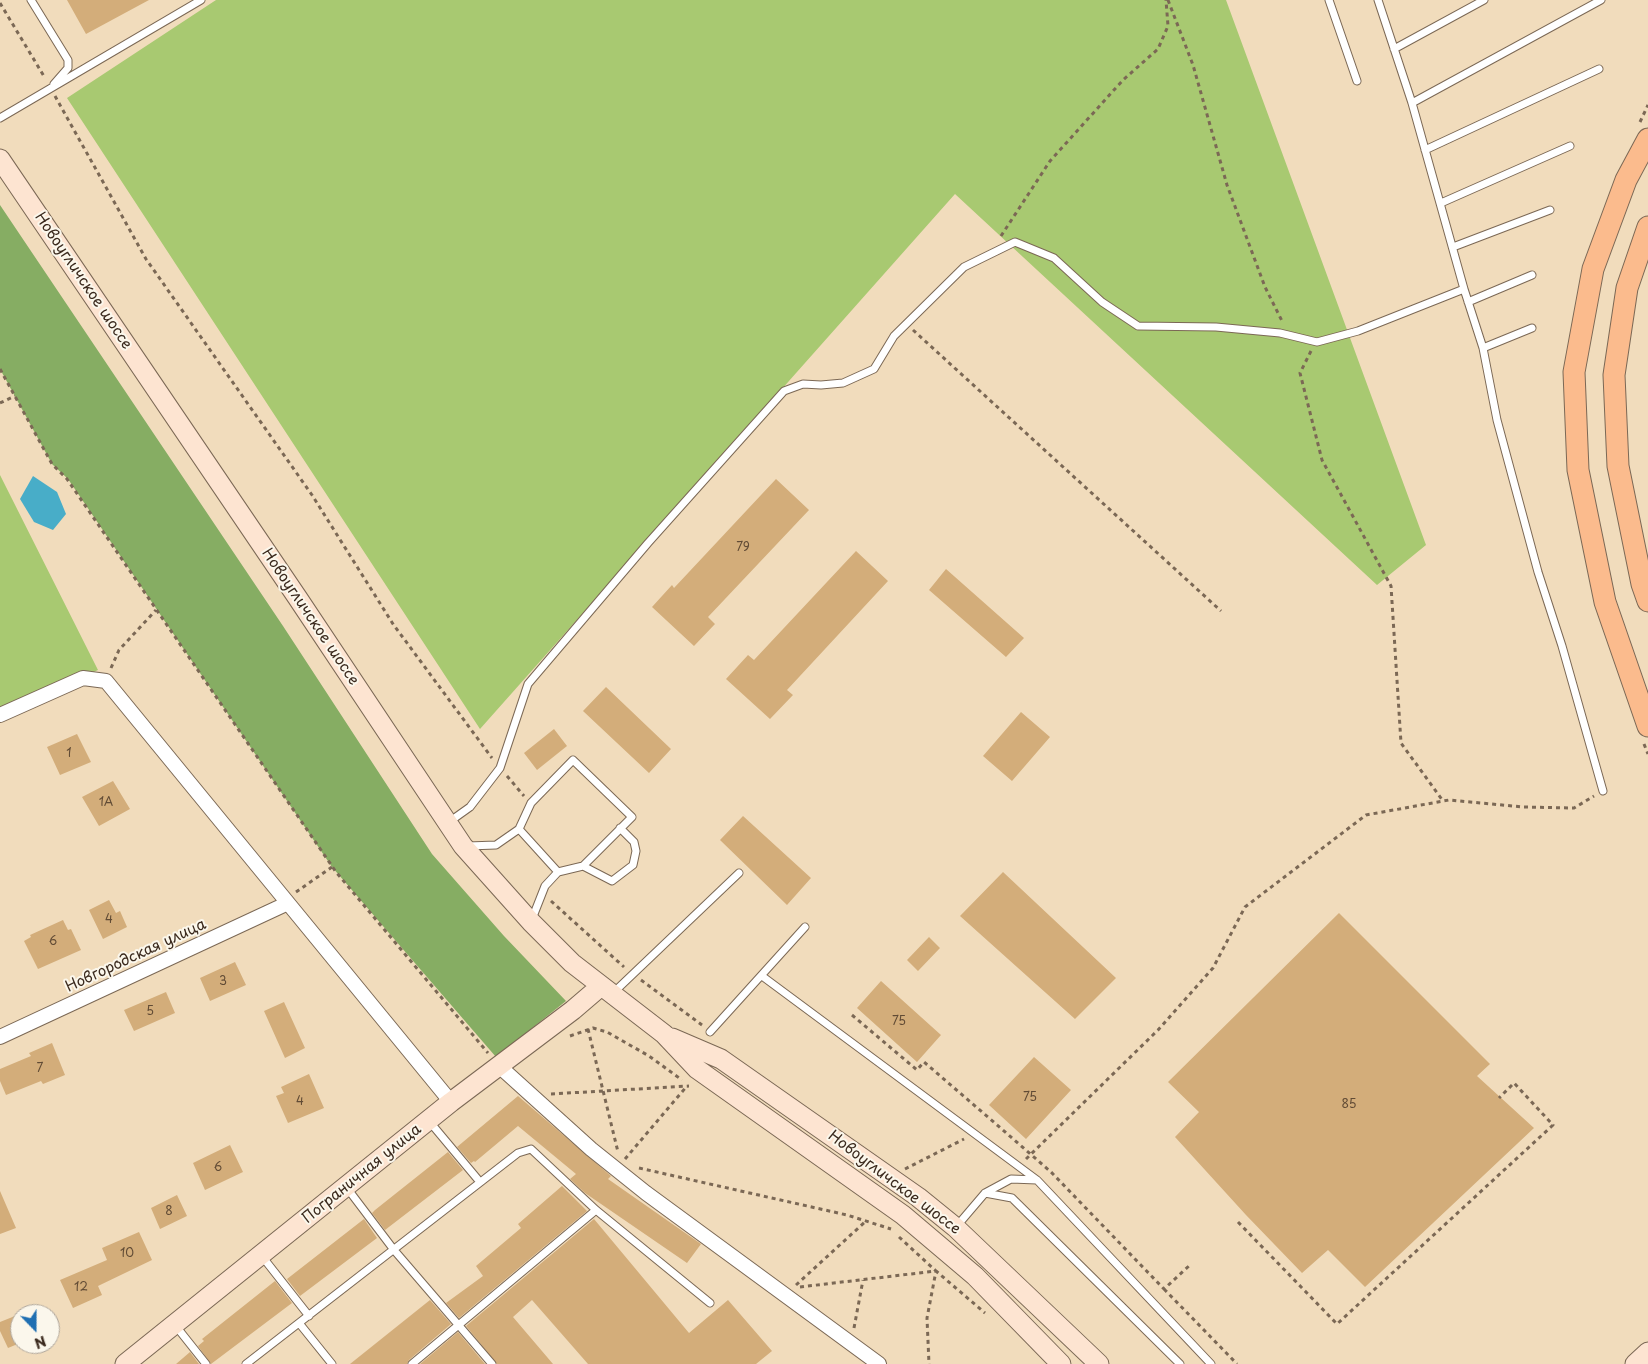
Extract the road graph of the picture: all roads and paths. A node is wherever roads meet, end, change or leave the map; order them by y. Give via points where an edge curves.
1 (31, 0) edge
2 (201, 0) edge
3 (1167, 0) edge
4 (1329, 0) edge
5 (1484, 0) edge
6 (1601, 0) edge
7 (1381, 1) edge
8 (0, 3) edge
9 (1394, 49) junction
10 (1599, 69) dead end
11 (1357, 81) dead end
12 (51, 89) junction
13 (1412, 103) junction
14 (0, 118) edge
15 (1648, 139) edge
16 (1570, 146) dead end
17 (1425, 150) junction
18 (0, 159) edge
19 (1441, 203) junction
20 (1550, 210) dead end
21 (1648, 227) edge
22 (1453, 247) junction
23 (989, 255) junction
24 (1532, 275) dead end
25 (1464, 289) junction
26 (1468, 302) junction
27 (906, 324) junction
28 (1532, 328) dead end
29 (1289, 335) junction
30 (1316, 342) junction
31 (1483, 348) junction
32 (0, 369) edge
33 (15, 396) junction
34 (0, 403) edge
35 (1648, 601) edge
36 (156, 610) junction
37 (1221, 611) dead end
38 (106, 680) junction
39 (0, 715) edge
40 (1648, 726) edge
41 (500, 768) junction
42 (1602, 791) joint
43 (1443, 801) junction
44 (531, 803) junction
45 (447, 824) junction
46 (620, 828) junction
47 (519, 829) junction
48 (463, 846) junction
49 (583, 866) junction
50 (332, 867) junction
51 (558, 872) junction
52 (739, 873) dead end
53 (285, 902) junction
54 (531, 922) junction
55 (806, 927) dead end
56 (762, 976) junction
57 (606, 990) junction
58 (852, 1015) dead end
59 (588, 1029) junction
60 (710, 1032) dead end
61 (664, 1034) junction
62 (0, 1037) edge
63 (566, 1037) dead end
64 (498, 1065) junction
65 (688, 1085) junction
66 (603, 1091) junction
67 (549, 1094) dead end
68 (1499, 1098) dead end
69 (451, 1102) junction
70 (429, 1120) junction
71 (965, 1138) dead end
72 (1030, 1154) junction
73 (630, 1166) dead end
74 (1018, 1166) junction
75 (904, 1169) dead end
76 (1037, 1180) junction
77 (480, 1182) junction
78 (346, 1187) junction
79 (985, 1193) junction
80 (596, 1210) junction
81 (866, 1221) junction
82 (1238, 1222) dead end
83 (955, 1227) junction
84 (394, 1250) junction
85 (261, 1255) junction
86 (1190, 1265) dead end
87 (936, 1271) junction
88 (863, 1280) junction
89 (1164, 1289) junction
90 (710, 1303) dead end
91 (986, 1314) dead end
92 (309, 1316) junction
93 (299, 1323) junction
94 (174, 1324) junction
95 (459, 1326) junction
96 (851, 1345) junction
97 (1648, 1352) edge
98 (124, 1364) edge
99 (206, 1364) edge
100 (246, 1364) edge
101 (332, 1364) edge
102 (412, 1364) edge
103 (492, 1364) edge
104 (879, 1364) edge
105 (929, 1364) edge
106 (1061, 1364) edge
107 (1099, 1364) edge
108 (1180, 1364) edge
109 (1211, 1364) edge
110 (1237, 1364) edge
111 (1635, 1364) edge

1 - 12 lane via 68,60 68,68
2 - 12 lane
3 - 23 path via 1168,26 1158,49 1110,94 1050,161
3 - 29 path via 1193,65 1227,185 1244,232 1265,287
4 - 11 lane
5 - 9 lane
6 - 13 lane
7 - 9 lane
8 - 12 path
9 - 13 lane
10 - 17 lane
12 - 14 lane
12 - 41 path via 146,258 312,495 392,624
13 - 17 lane
15 - 40 main road via 1626,180 1592,269 1574,372 1578,470 1603,593
16 - 19 lane
17 - 19 lane
18 - 45 main road, Новоугличское шоссе via 298,597
19 - 22 lane
20 - 22 lane
21 - 35 main road via 1628,288 1614,375 1618,466
22 - 25 lane
23 - 27 lane via 964,267
23 - 29 lane via 1015,242 1054,258 1102,302 1138,326 1216,327
24 - 26 lane
25 - 26 lane
25 - 30 lane via 1358,331
26 - 31 lane
27 - 37 path
27 - 41 lane via 894,336 874,369 843,383 803,384 784,391 772,404 528,684
28 - 31 lane
29 - 30 lane
30 - 43 path via 1300,373 1322,460 1390,586 1401,743
31 - 42 lane via 1497,420
32 - 33 path
33 - 34 path
33 - 36 path via 52,464 68,478
36 - 38 path via 119,650
36 - 50 path
38 - 39 street via 83,678
38 - 53 street
41 - 44 path
41 - 45 lane via 470,807
42 - 43 path via 1574,808
43 - 72 path via 1366,815 1245,907 1213,968 1158,1030
44 - 46 lane via 573,760 632,817
44 - 47 lane
45 - 48 main road, Новоугличское шоссе
46 - 49 lane
46 - 49 lane via 634,842 633,865 612,881
47 - 48 lane via 496,845
47 - 51 lane
48 - 54 main road, Новоугличское шоссе
49 - 51 lane
50 - 53 path
50 - 64 path
51 - 54 lane via 545,886
52 - 57 lane
53 - 62 street, Новгородская улица
53 - 69 street
54 - 57 main road, Новоугличское шоссе via 572,963
55 - 56 lane
56 - 60 lane
56 - 74 lane
57 - 61 main road, Новоугличское шоссе
57 - 64 main road, Пограничная улица
58 - 72 path via 917,1070 924,1062
59 - 63 path
59 - 65 path via 608,1032 630,1044
59 - 66 path
61 - 83 main road, Новоугличское шоссе via 721,1059 918,1197
61 - 106 main road, Новоугличское шоссе via 697,1069 903,1216 975,1276
64 - 69 main road, Пограничная улица
64 - 96 street via 591,1149 646,1193
65 - 66 path
65 - 66 path via 621,1164
66 - 67 path
68 - 82 path via 1514,1083 1553,1125 1337,1324
69 - 70 main road, Пограничная улица
70 - 77 lane
70 - 78 main road, Пограничная улица
71 - 75 path
72 - 74 path
72 - 89 path
73 - 81 path
74 - 76 lane
76 - 79 lane via 1011,1178
76 - 109 lane
77 - 80 lane via 518,1153 531,1148
77 - 84 lane
78 - 84 lane
78 - 85 main road, Пограничная улица
79 - 83 lane
79 - 108 lane via 1012,1198
80 - 90 lane
80 - 95 lane
81 - 87 path via 891,1229
81 - 88 path via 792,1288
83 - 107 main road, Новоугличское шоссе
84 - 92 lane
84 - 95 lane
85 - 92 lane
85 - 94 main road, Пограничная улица
86 - 89 path
87 - 88 path
87 - 91 path
87 - 105 path via 927,1318
88 - 96 path
89 - 110 path
92 - 93 lane
93 - 100 lane
93 - 101 lane
94 - 98 main road, Пограничная улица
94 - 99 lane
95 - 102 lane
95 - 103 lane
96 - 104 street
97 - 111 main road

